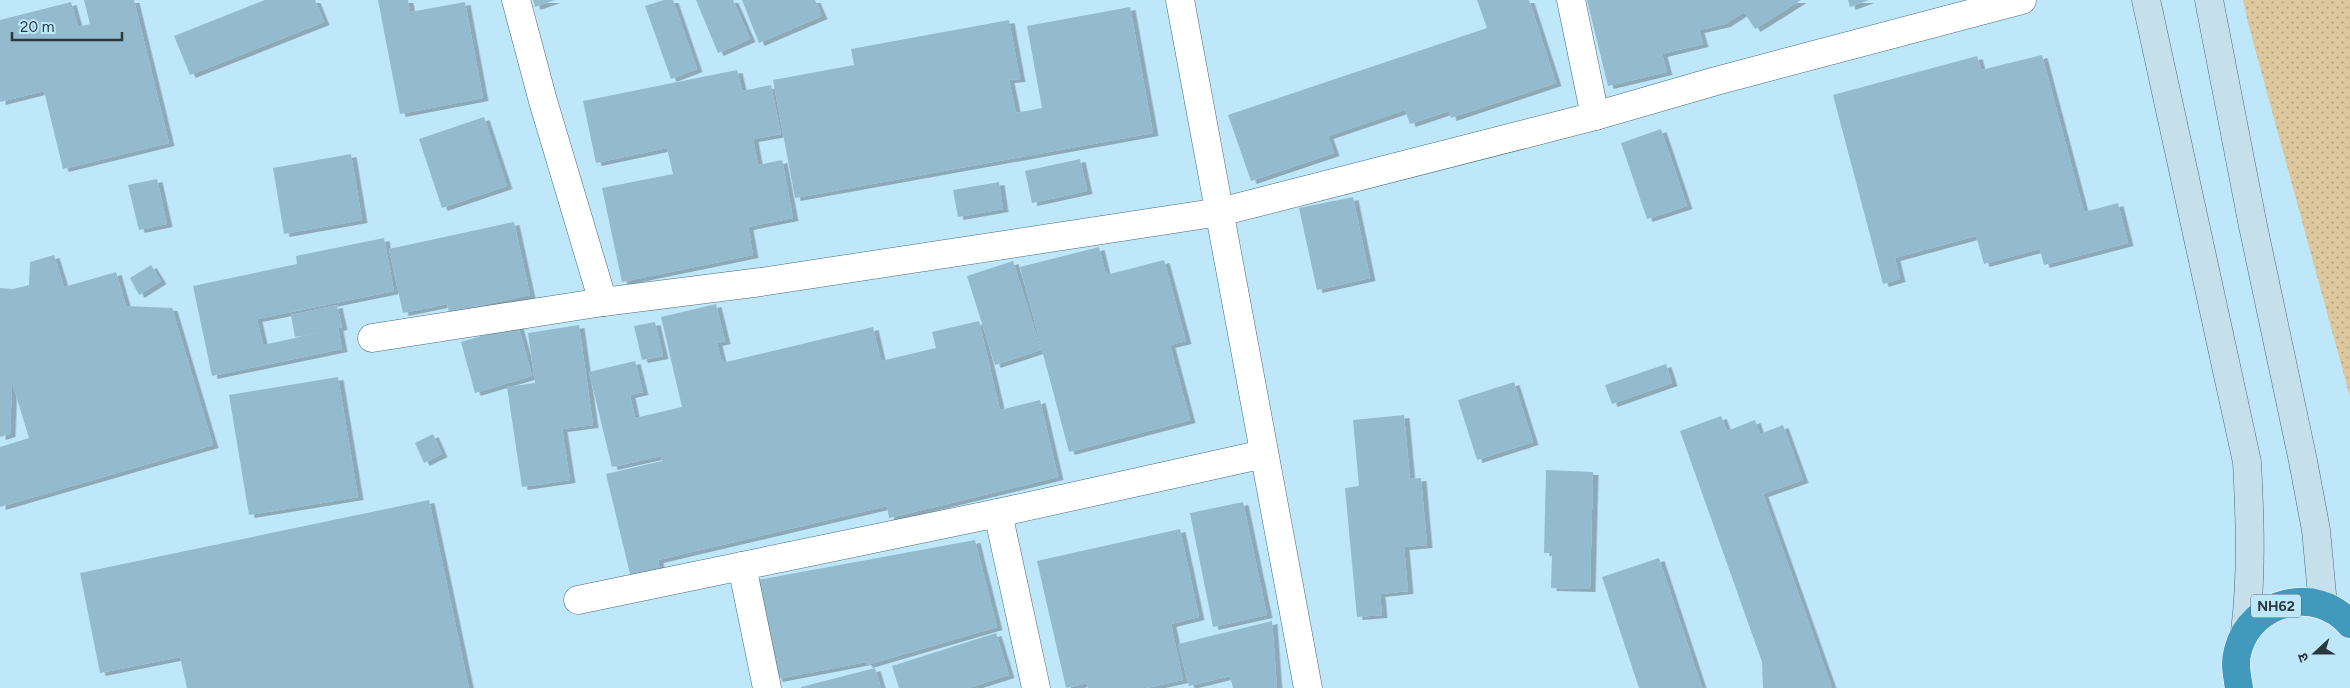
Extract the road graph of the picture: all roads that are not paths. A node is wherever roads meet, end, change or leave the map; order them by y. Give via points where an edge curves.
1 (516, 0) edge
2 (1180, 0) edge
3 (1571, 0) edge
4 (2022, 0) edge
5 (2146, 0) edge
6 (2210, 0) edge
7 (1595, 116) junction
8 (1220, 212) junction
9 (603, 302) junction
10 (372, 338) dead end
11 (1264, 454) junction
12 (998, 513) junction
13 (742, 566) junction
14 (578, 600) dead end
15 (2342, 615) edge
16 (2245, 632) junction
17 (767, 688) edge
18 (1036, 688) edge
19 (1308, 688) edge
20 (2239, 688) edge

1 - 9 street via 542,101
2 - 8 street
3 - 7 street
4 - 7 street
5 - 16 street via 2247,462 2251,533
6 - 15 street via 2316,530
7 - 8 street
8 - 9 street via 761,282
8 - 11 street
9 - 10 street
11 - 12 street
11 - 19 street
12 - 13 street
12 - 18 street
13 - 14 street
13 - 17 street
15 - 16 highway, NH62 via 2302,601 2280,604 2260,615
16 - 20 highway, NH62 via 2237,650

